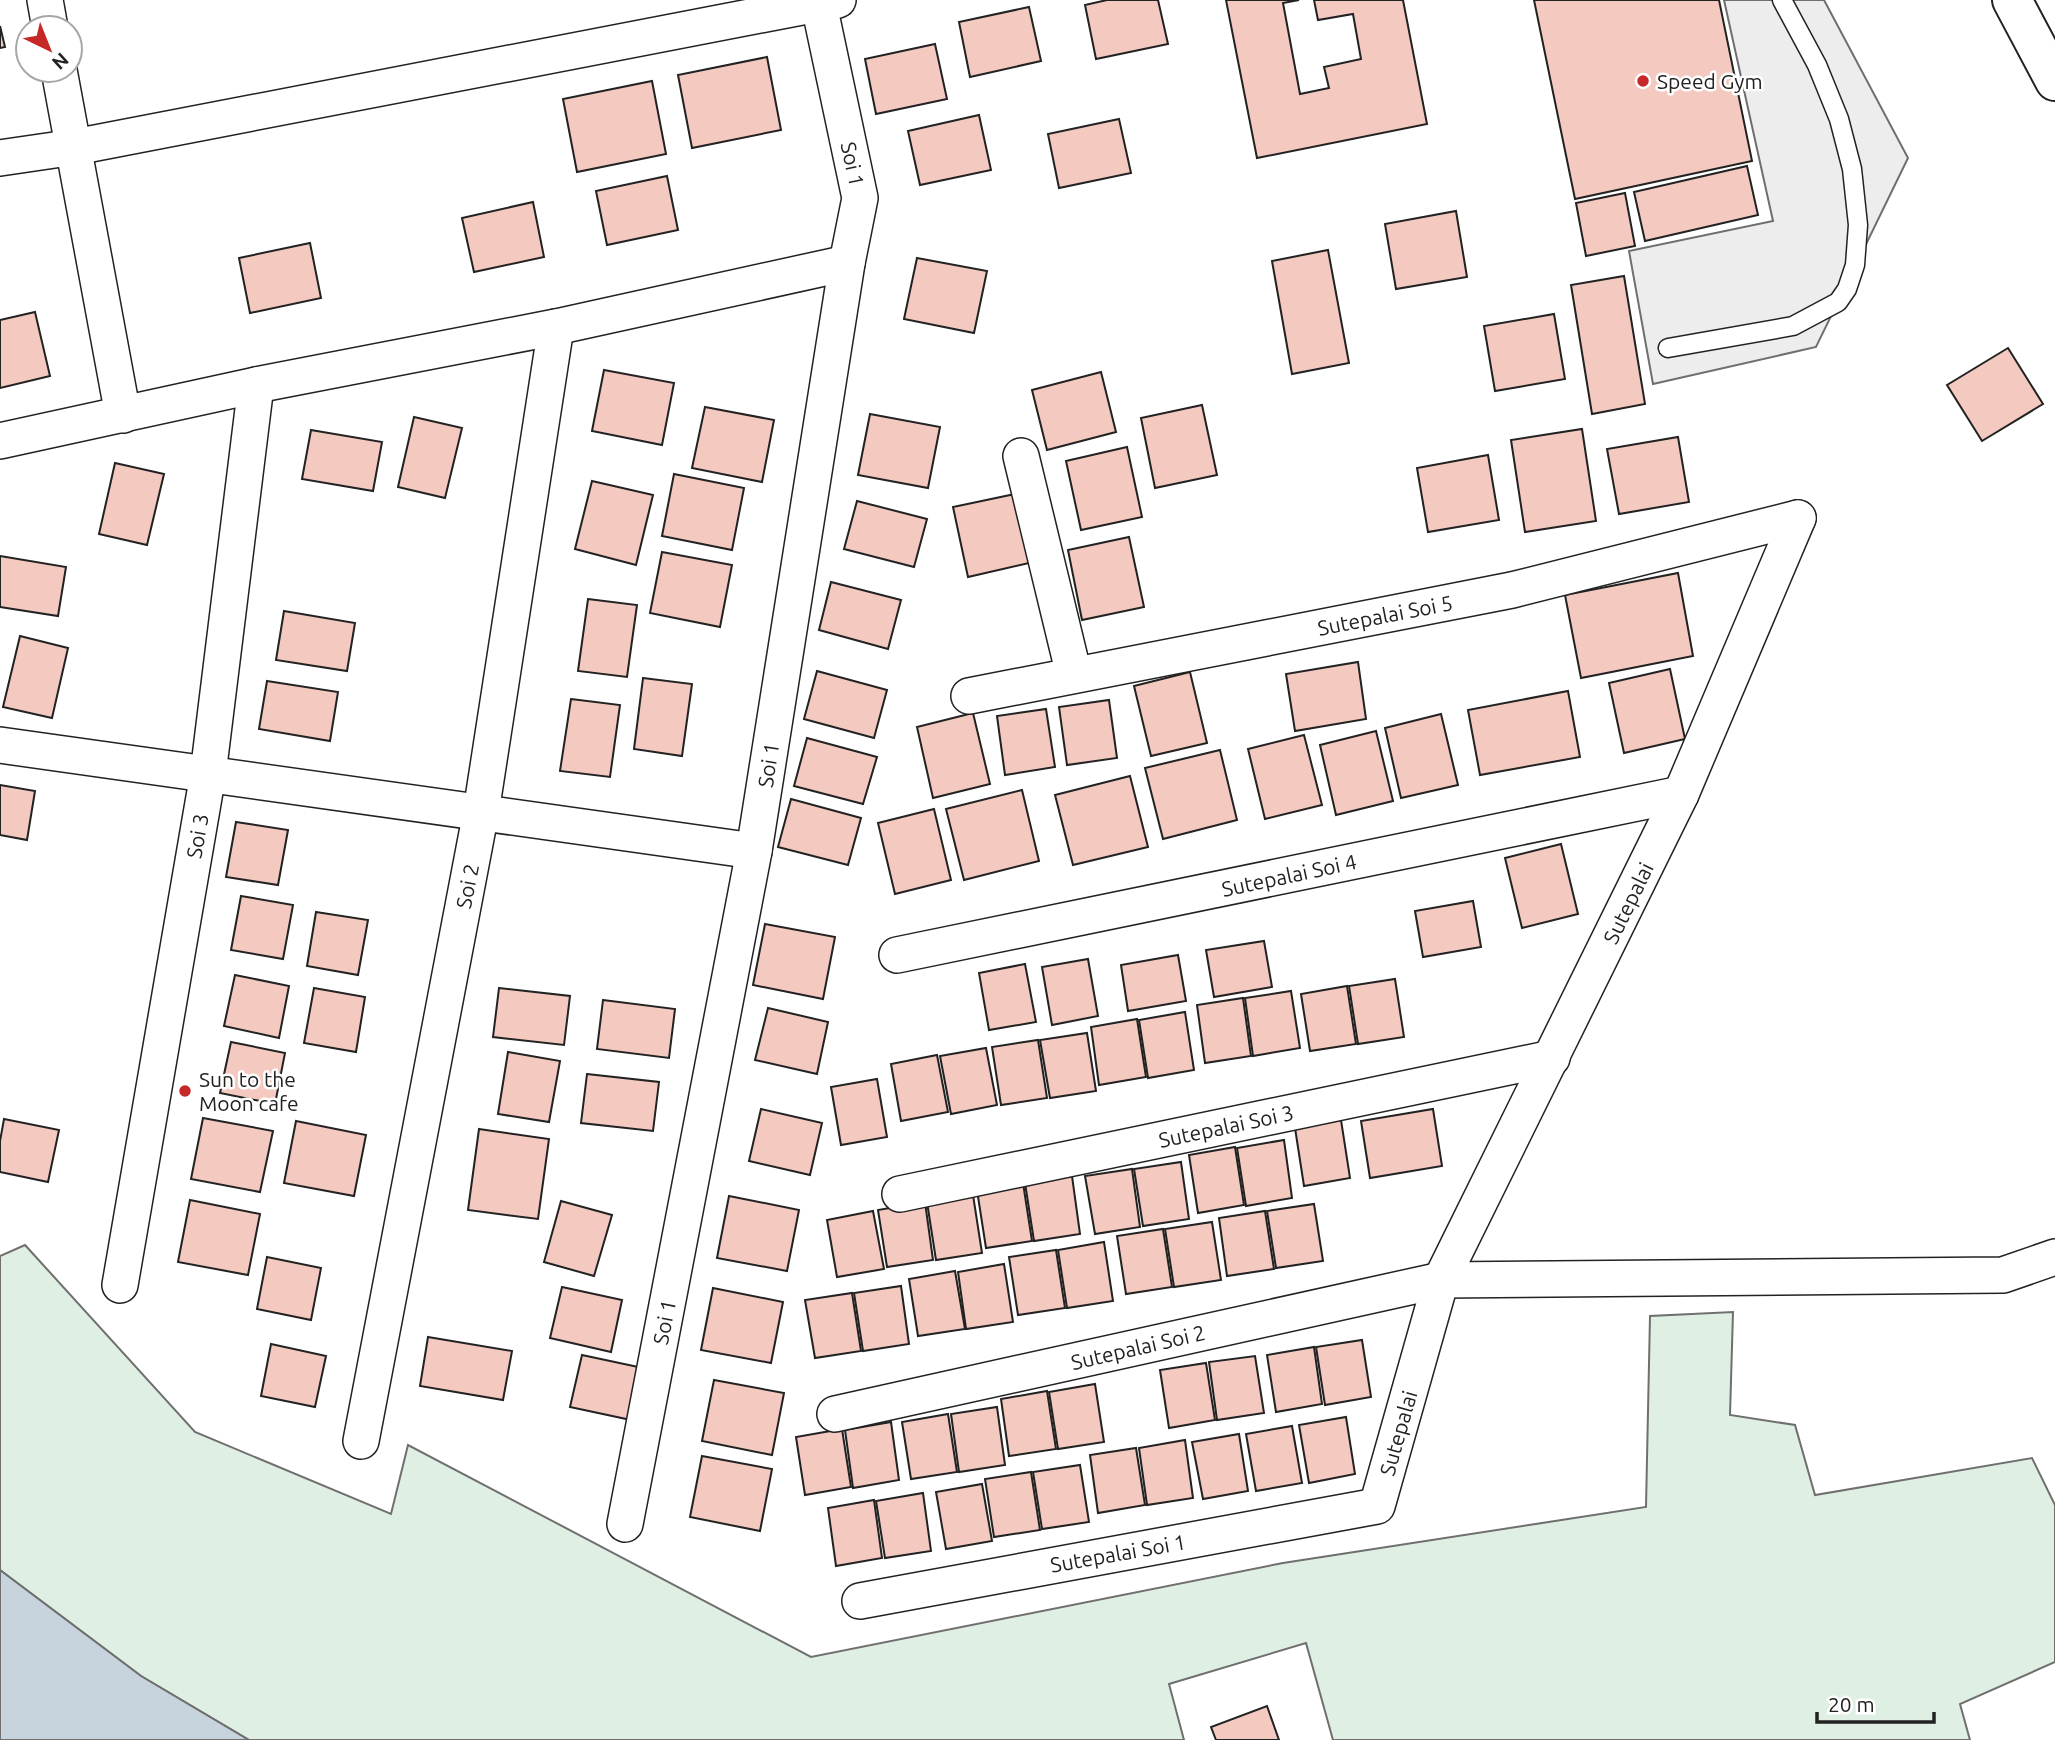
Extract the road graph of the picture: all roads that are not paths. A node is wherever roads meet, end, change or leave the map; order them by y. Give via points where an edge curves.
1 (1782, 0) edge
2 (2012, 0) edge
3 (825, 1) edge
4 (2055, 81) edge
5 (62, 84) edge
6 (75, 147) junction
7 (0, 158) edge
8 (847, 263) junction
9 (556, 327) junction
10 (1668, 348) dead end
11 (257, 385) junction
12 (124, 415) junction
13 (0, 441) edge
14 (1021, 456) dead end
15 (1798, 518) joint
16 (1074, 675) junction
17 (969, 696) dead end
18 (0, 745) edge
19 (208, 774) junction
20 (1681, 794) junction
21 (481, 812) junction
22 (754, 851) junction
23 (897, 955) dead end
24 (1552, 1058) junction
25 (900, 1194) dead end
26 (2055, 1257) edge
27 (1441, 1280) junction
28 (120, 1285) dead end
29 (835, 1414) dead end
30 (361, 1441) dead end
31 (1377, 1506) joint
32 (625, 1524) dead end
33 (859, 1601) dead end

1 - 10 lane via 1839,119 1852,169 1858,225 1855,265 1838,302 1793,327
2 - 4 main road
3 - 6 street
3 - 8 street, Soi 1 via 860,198
5 - 6 street
6 - 7 street
6 - 12 street
8 - 9 street
8 - 22 street, Soi 1
9 - 11 street
9 - 21 street, Soi 2
11 - 12 street
11 - 19 street, Soi 3
12 - 13 street
14 - 16 street
15 - 16 street, Sutepalai Soi 5 via 1512,590
15 - 20 street, Sutepalai
16 - 17 street, Sutepalai Soi 5
18 - 19 street
19 - 21 street
19 - 28 street, Soi 3
20 - 23 street, Sutepalai Soi 4
20 - 24 street, Sutepalai
21 - 22 street
21 - 30 street, Soi 2
22 - 32 street, Soi 1
24 - 25 street, Sutepalai Soi 3
24 - 27 street, Sutepalai
26 - 27 street via 2003,1275
27 - 29 street, Sutepalai Soi 2
27 - 31 street, Sutepalai
31 - 33 street, Sutepalai Soi 1

